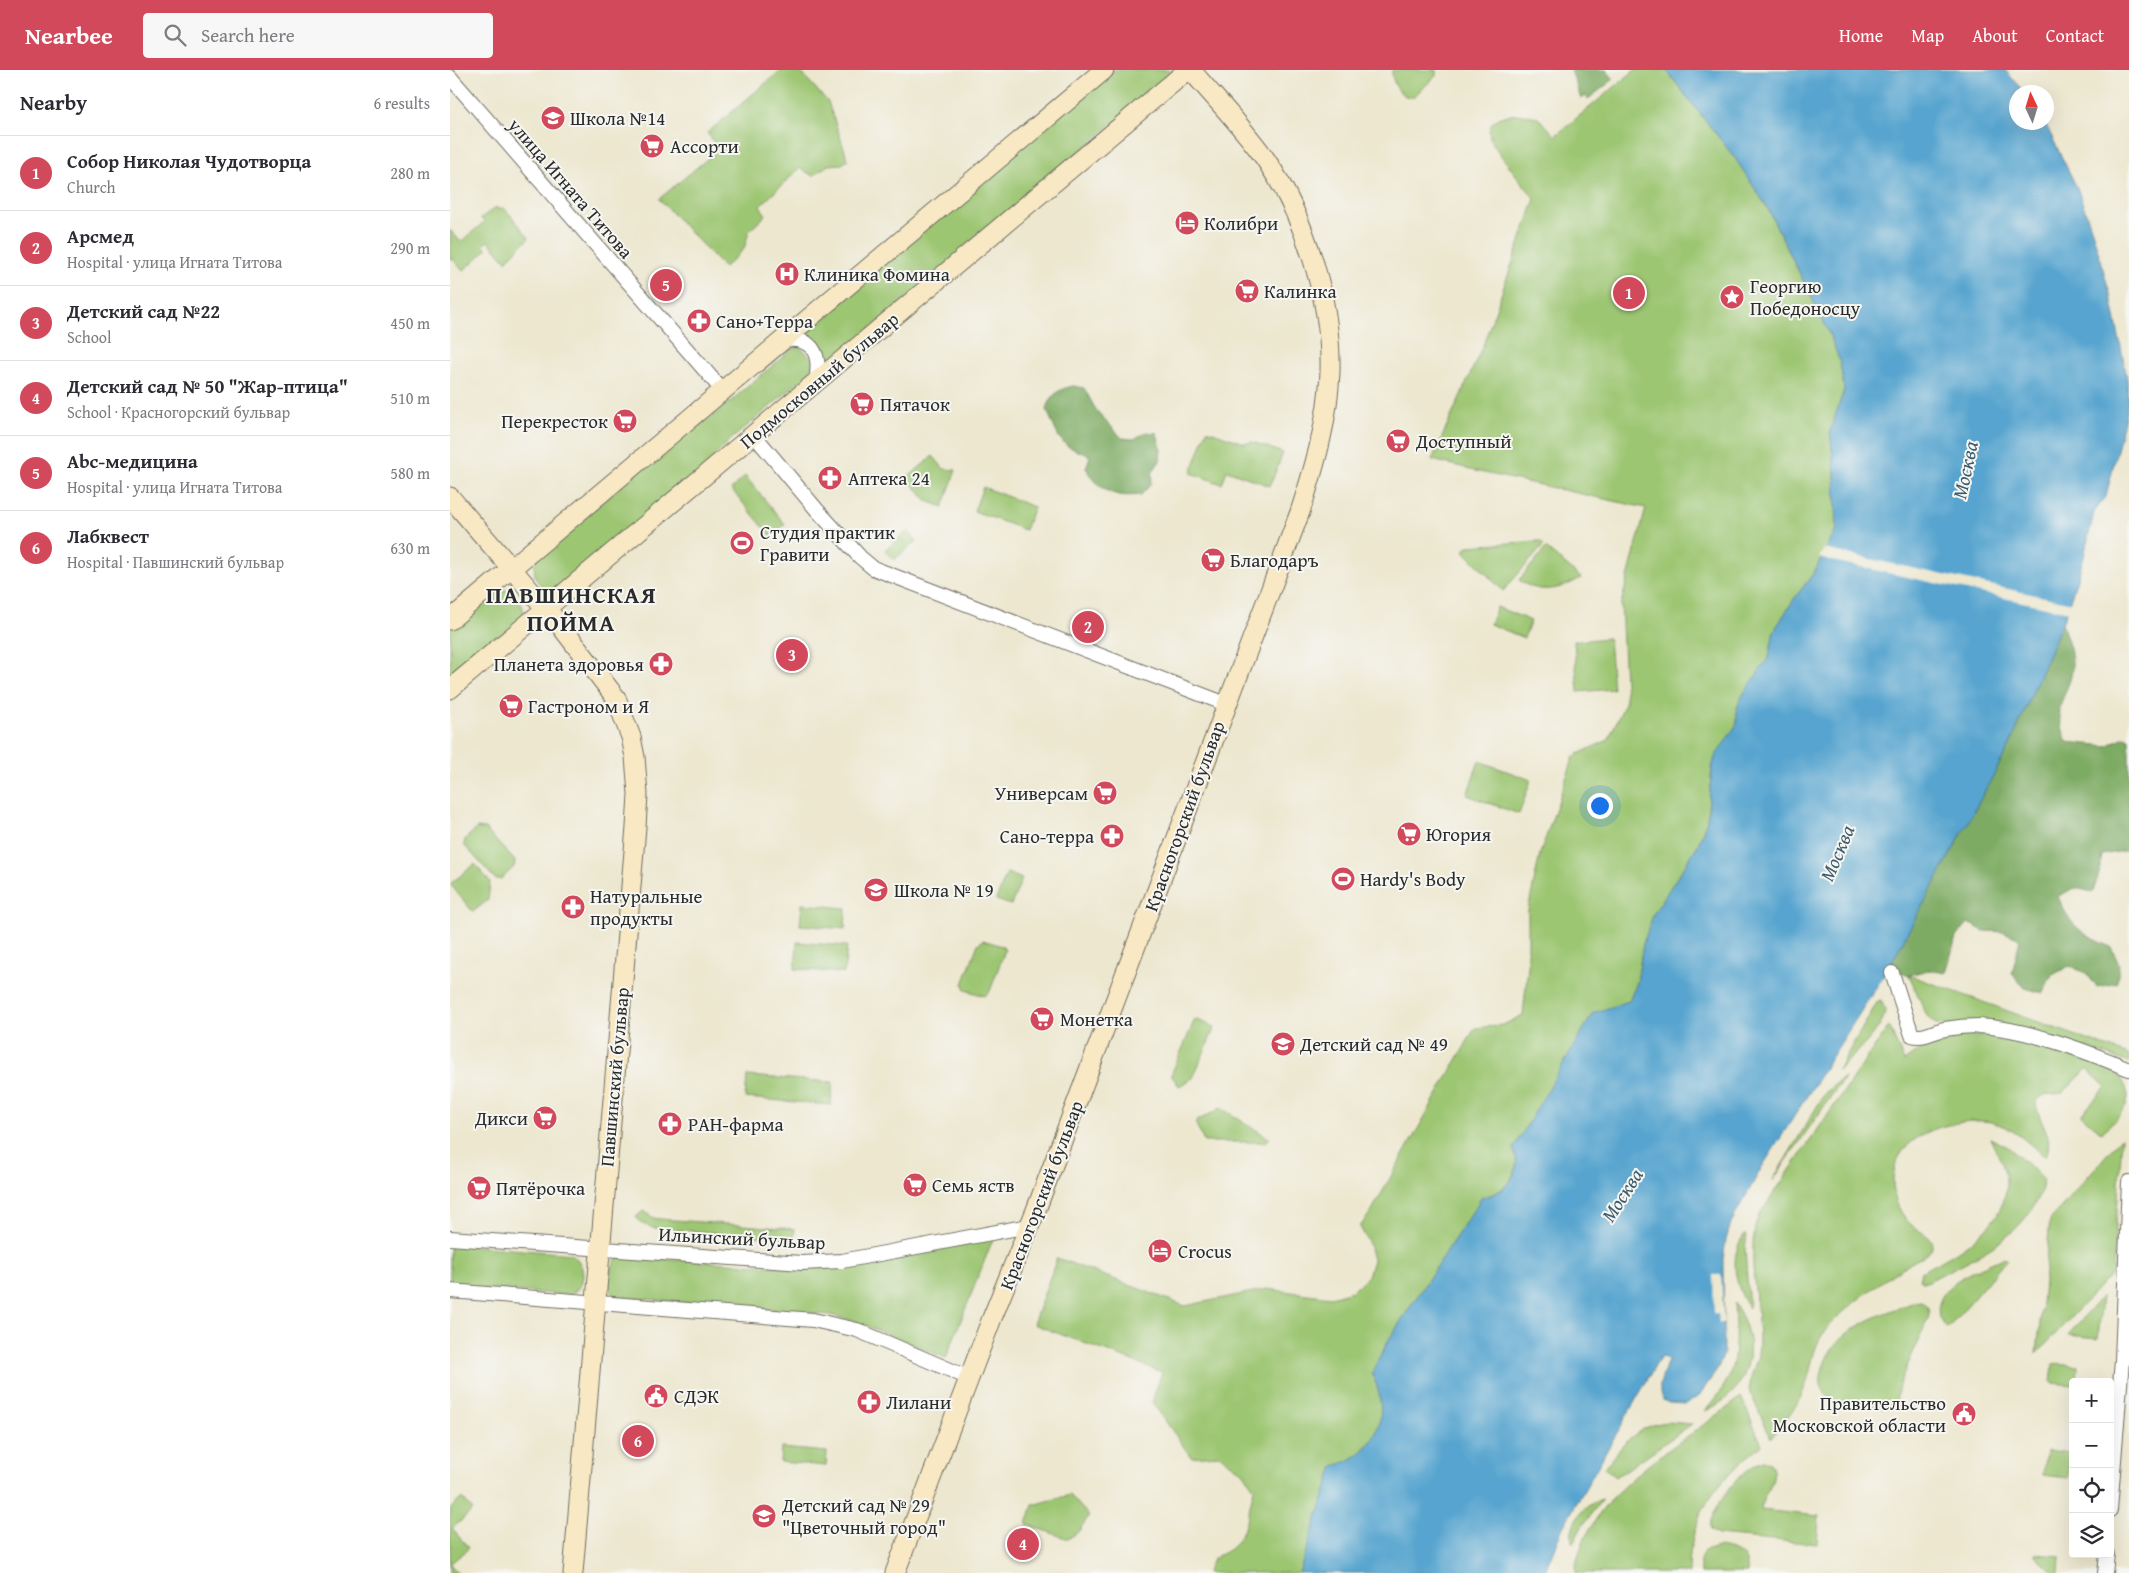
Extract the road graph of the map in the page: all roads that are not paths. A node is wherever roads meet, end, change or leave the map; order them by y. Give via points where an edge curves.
1 (1104, 70) edge
2 (1189, 70) edge
3 (450, 77) edge
4 (780, 341) junction
5 (816, 381) junction
6 (723, 391) junction
7 (754, 435) junction
8 (450, 497) edge
9 (512, 568) junction
10 (546, 608) junction
11 (450, 620) edge
12 (450, 689) edge
13 (1226, 704) junction
14 (1892, 973) dead end
15 (2129, 1069) edge
16 (2129, 1182) edge
17 (1029, 1226) junction
18 (450, 1238) edge
19 (600, 1248) junction
20 (450, 1291) edge
21 (596, 1303) junction
22 (969, 1378) junction
23 (2113, 1468) edge
24 (2107, 1558) edge
25 (573, 1573) edge
26 (895, 1573) edge
27 (2106, 1573) edge

1 - 4 street
2 - 5 street, Подмосковный бульвар
2 - 13 street, Красногорский бульвар via 1242,128 1286,195 1310,253 1328,333 1330,371 1323,434 1315,466
3 - 6 street, улица Игната Титова
4 - 5 street via 790,339 813,348 819,366
4 - 6 street
5 - 7 street, Подмосковный бульвар
6 - 9 street
7 - 10 street, Подмосковный бульвар
7 - 13 street via 841,537 873,568
8 - 9 street
9 - 10 street, Павшинский бульвар
9 - 11 street
10 - 12 street, Подмосковный бульвар
10 - 19 street, Павшинский бульвар via 616,698 631,737 638,777
13 - 17 street, Красногорский бульвар
14 - 15 street via 1912,1035 1920,1038 1960,1027 1997,1028 2021,1032
16 - 23 street via 2122,1360
17 - 19 street, Ильинский бульвар via 842,1261 802,1263
17 - 22 street, Красногорский бульвар
18 - 19 street, Ильинский бульвар
19 - 21 street, Павшинский бульвар
20 - 21 street
21 - 22 street via 837,1324
21 - 25 street, Павшинский бульвар
22 - 26 street, Красногорский бульвар
24 - 27 street

